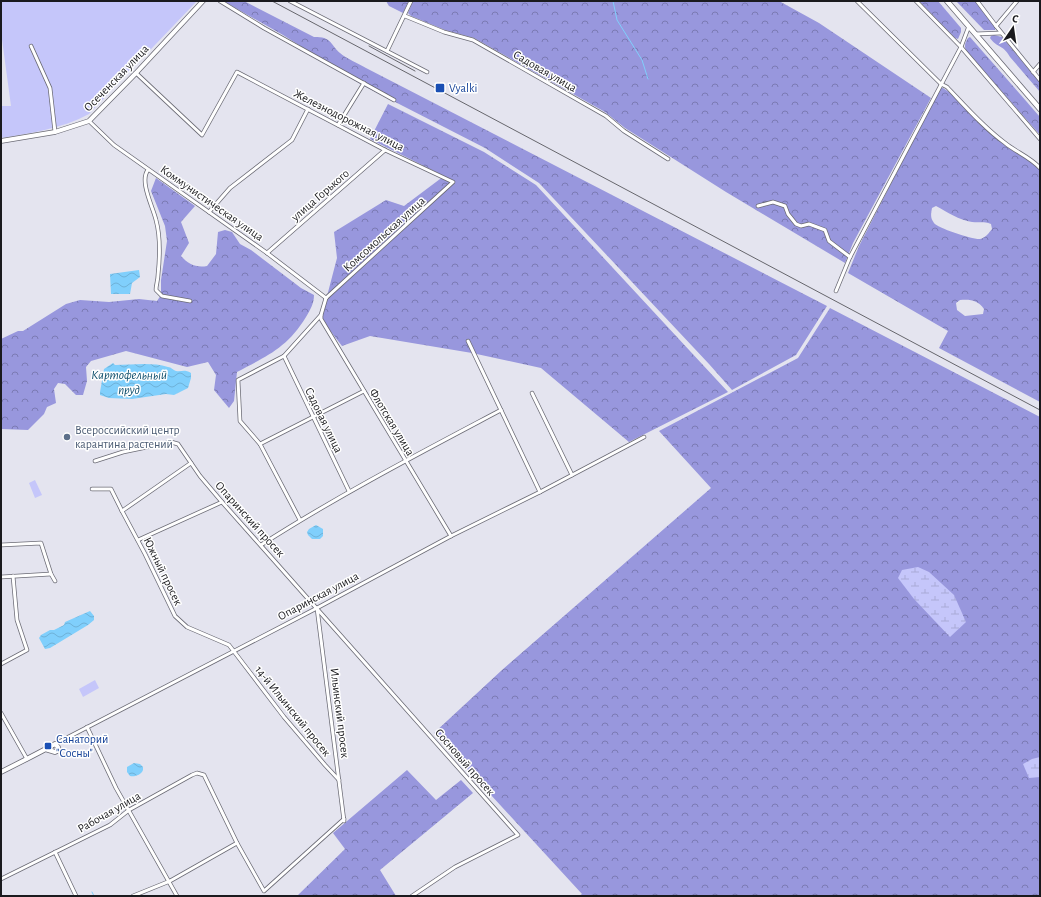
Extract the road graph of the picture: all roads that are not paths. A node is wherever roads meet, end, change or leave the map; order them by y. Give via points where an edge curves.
1 (203, 1) edge
2 (220, 1) edge
3 (290, 1) edge
4 (411, 1) edge
5 (857, 1) edge
6 (916, 1) edge
7 (947, 1) edge
8 (977, 1) edge
9 (1017, 1) edge
10 (405, 16) junction
11 (969, 26) junction
12 (996, 26) junction
13 (1002, 33) junction
14 (975, 34) junction
15 (31, 46) dead end
16 (961, 47) junction
17 (387, 51) junction
18 (1040, 64) edge
19 (427, 72) dead end
20 (1033, 72) junction
21 (136, 73) junction
22 (1040, 80) edge
23 (364, 83) junction
24 (941, 84) junction
25 (394, 100) dead end
26 (308, 109) junction
27 (1040, 109) edge
28 (89, 121) junction
29 (338, 125) junction
30 (55, 132) junction
31 (1040, 139) edge
32 (1, 141) edge
33 (385, 150) junction
34 (668, 159) dead end
35 (1040, 168) edge
36 (148, 170) junction
37 (453, 182) joint
38 (758, 206) dead end
39 (210, 212) junction
40 (267, 253) junction
41 (850, 257) junction
42 (836, 291) dead end
43 (326, 298) junction
44 (190, 301) dead end
45 (321, 315) junction
46 (468, 341) dead end
47 (284, 356) junction
48 (364, 391) junction
49 (532, 393) dead end
50 (501, 410) junction
51 (313, 417) junction
52 (644, 437) dead end
53 (260, 444) junction
54 (95, 461) dead end
55 (406, 461) junction
56 (191, 463) junction
57 (572, 475) junction
58 (92, 489) dead end
59 (349, 491) junction
60 (540, 492) junction
61 (222, 502) junction
62 (122, 511) junction
63 (300, 520) junction
64 (451, 536) junction
65 (138, 540) junction
66 (1, 545) edge
67 (261, 545) junction
68 (51, 574) junction
69 (13, 576) junction
70 (1, 577) edge
71 (55, 581) dead end
72 (317, 608) junction
73 (234, 652) junction
74 (1, 664) edge
75 (1, 713) edge
76 (87, 727) junction
77 (55, 744) junction
78 (45, 749) junction
79 (27, 759) junction
80 (1, 772) edge
81 (339, 780) junction
82 (129, 810) junction
83 (237, 843) junction
84 (55, 852) junction
85 (1, 879) edge
86 (170, 881) junction
87 (76, 896) edge
88 (133, 896) edge
89 (177, 896) edge
90 (412, 896) edge

1 - 21 street, Осеченская улица
2 - 23 street
3 - 17 street
4 - 10 street
5 - 24 street
6 - 16 street
7 - 11 main road
8 - 12 street
9 - 12 street
10 - 17 street
10 - 34 street, Садовая улица via 444,32 473,40 606,116 624,131
11 - 14 main road
11 - 16 street
12 - 13 street
13 - 14 street
13 - 20 street
14 - 27 main road
15 - 30 street via 50,88
16 - 24 street
16 - 31 street
17 - 19 street
18 - 20 street
20 - 22 street
21 - 26 street, Железнодорожная улица via 202,135 237,72
21 - 28 street, Осеченская улица
23 - 25 street
23 - 29 street
24 - 35 street via 1004,143
24 - 41 street
26 - 29 street, Железнодорожная улица
26 - 39 street via 292,140 230,188
28 - 30 street, Осеченская улица
28 - 36 street, Коммунистическая улица via 114,145
29 - 33 street, Железнодорожная улица
30 - 32 street, Осеченская улица
33 - 37 street, Железнодорожная улица
33 - 40 street, улица Горького
36 - 39 street, Коммунистическая улица
36 - 44 street via 145,180 160,236 156,290 162,296
37 - 43 street, Комсомольская улица
38 - 41 street via 773,202 785,206 796,224 809,224 825,230 829,241
39 - 40 street, Коммунистическая улица
40 - 43 street, Коммунистическая улица
41 - 42 street
43 - 45 street
45 - 47 street
45 - 48 street, Флотская улица
46 - 50 street
47 - 51 street, Садовая улица
47 - 53 street via 238,380 240,421
48 - 51 street
48 - 55 street, Флотская улица
49 - 57 street
50 - 55 street
50 - 60 street
51 - 53 street
51 - 59 street, Садовая улица
52 - 57 street, Опаринская улица
53 - 63 street
54 - 56 street, Опаринский просек via 171,442 178,444
55 - 59 street
55 - 64 street, Флотская улица
56 - 61 street, Опаринский просек
56 - 62 street
57 - 60 street, Опаринская улица
58 - 62 street, Южный просек via 111,489
59 - 63 street
60 - 64 street, Опаринская улица
61 - 65 street
61 - 67 street, Опаринский просек
62 - 65 street, Южный просек
63 - 67 street
64 - 72 street, Опаринская улица
65 - 73 street, Южный просек via 175,616 187,627 230,645
66 - 68 street via 41,543
67 - 72 street, Опаринский просек
68 - 69 street
68 - 71 street
69 - 70 street
69 - 74 street via 17,620 27,650
72 - 73 street, Опаринская улица
72 - 81 street, Ильинский просек
72 - 90 street, Сосновый просек via 518,835 455,867
73 - 76 street, Опаринская улица
73 - 81 street, 14-й Ильинский просек via 284,717
75 - 79 street
76 - 77 street, Опаринская улица
76 - 82 street
77 - 78 street, Опаринская улица
77 - 78 street via 58,747 57,751
78 - 79 street, Опаринская улица
79 - 80 street, Опаринская улица
81 - 83 street, Ильинский просек via 344,820 264,891
82 - 83 street, Рабочая улица via 198,773 204,775
82 - 84 street, Рабочая улица via 110,825
82 - 86 street
83 - 86 street
84 - 85 street, Рабочая улица
84 - 87 street
86 - 88 street
86 - 89 street

